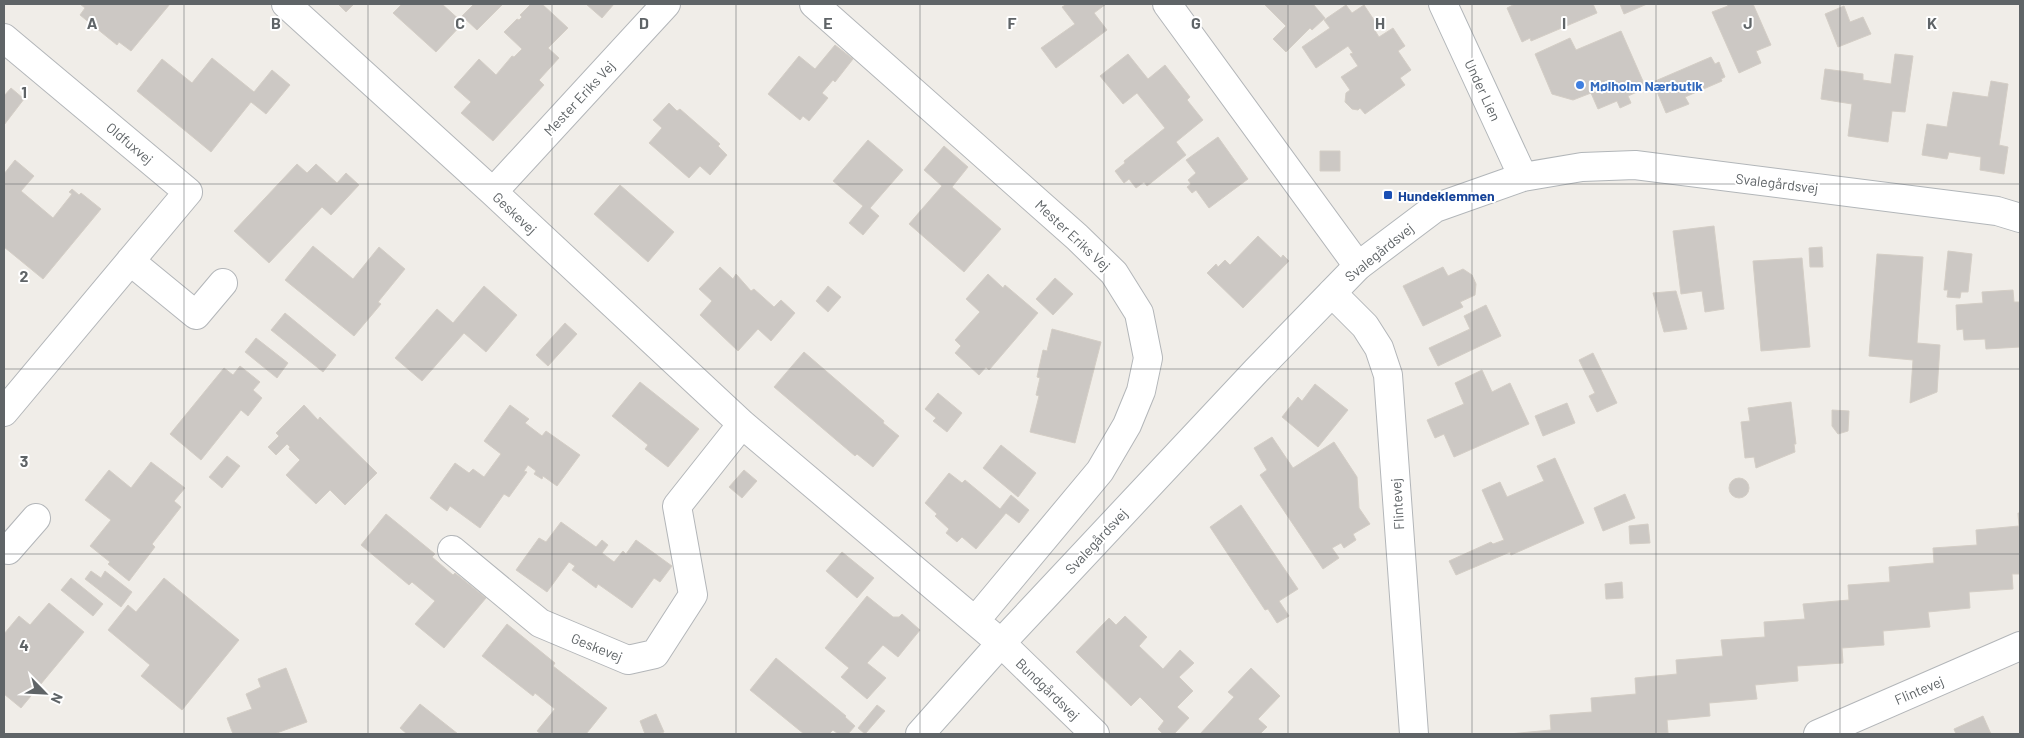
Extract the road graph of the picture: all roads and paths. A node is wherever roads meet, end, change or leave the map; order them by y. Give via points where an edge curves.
1 (286, 4) edge
2 (666, 4) edge
3 (814, 4) edge
4 (1167, 4) edge
5 (1444, 4) edge
6 (4, 38) edge
7 (1523, 177) junction
8 (493, 192) junction
9 (2020, 218) edge
10 (130, 260) junction
11 (1358, 266) junction
12 (223, 283) dead end
13 (1332, 293) junction
14 (4, 412) edge
15 (742, 424) junction
16 (36, 518) dead end
17 (4, 547) edge
18 (452, 550) dead end
19 (975, 621) junction
20 (1001, 643) junction
21 (2020, 646) edge
22 (920, 734) edge
23 (1095, 734) edge
24 (1414, 734) edge
25 (1818, 734) edge

1 - 8 street, Geskevej
2 - 8 street, Mester Eriks Vej
3 - 19 street, Mester Eriks Vej via 1077,237 1114,273 1139,313 1148,358 1141,391 1128,425 1100,472
4 - 11 street
5 - 7 street, Under Lien
6 - 10 street, Oldfuxvej via 188,192
7 - 9 street, Svalegårdsvej via 1582,168 1634,165 1997,211
7 - 11 street, Svalegårdsvej via 1435,208
8 - 15 street, Geskevej
10 - 12 street via 196,316
10 - 14 street, Oldfuxvej
11 - 13 street, Svalegårdsvej
13 - 20 street, Svalegårdsvej
13 - 24 street, Flintevej via 1365,326 1379,348 1388,375
15 - 18 street, Geskevej via 677,506 693,595 655,654 628,660 540,624
15 - 19 street, Geskevej
16 - 17 street via 8,550
19 - 20 street, Geskevej
20 - 22 street, Svalegårdsvej
20 - 23 street, Bundgårdsvej
21 - 25 street, Flintevej

